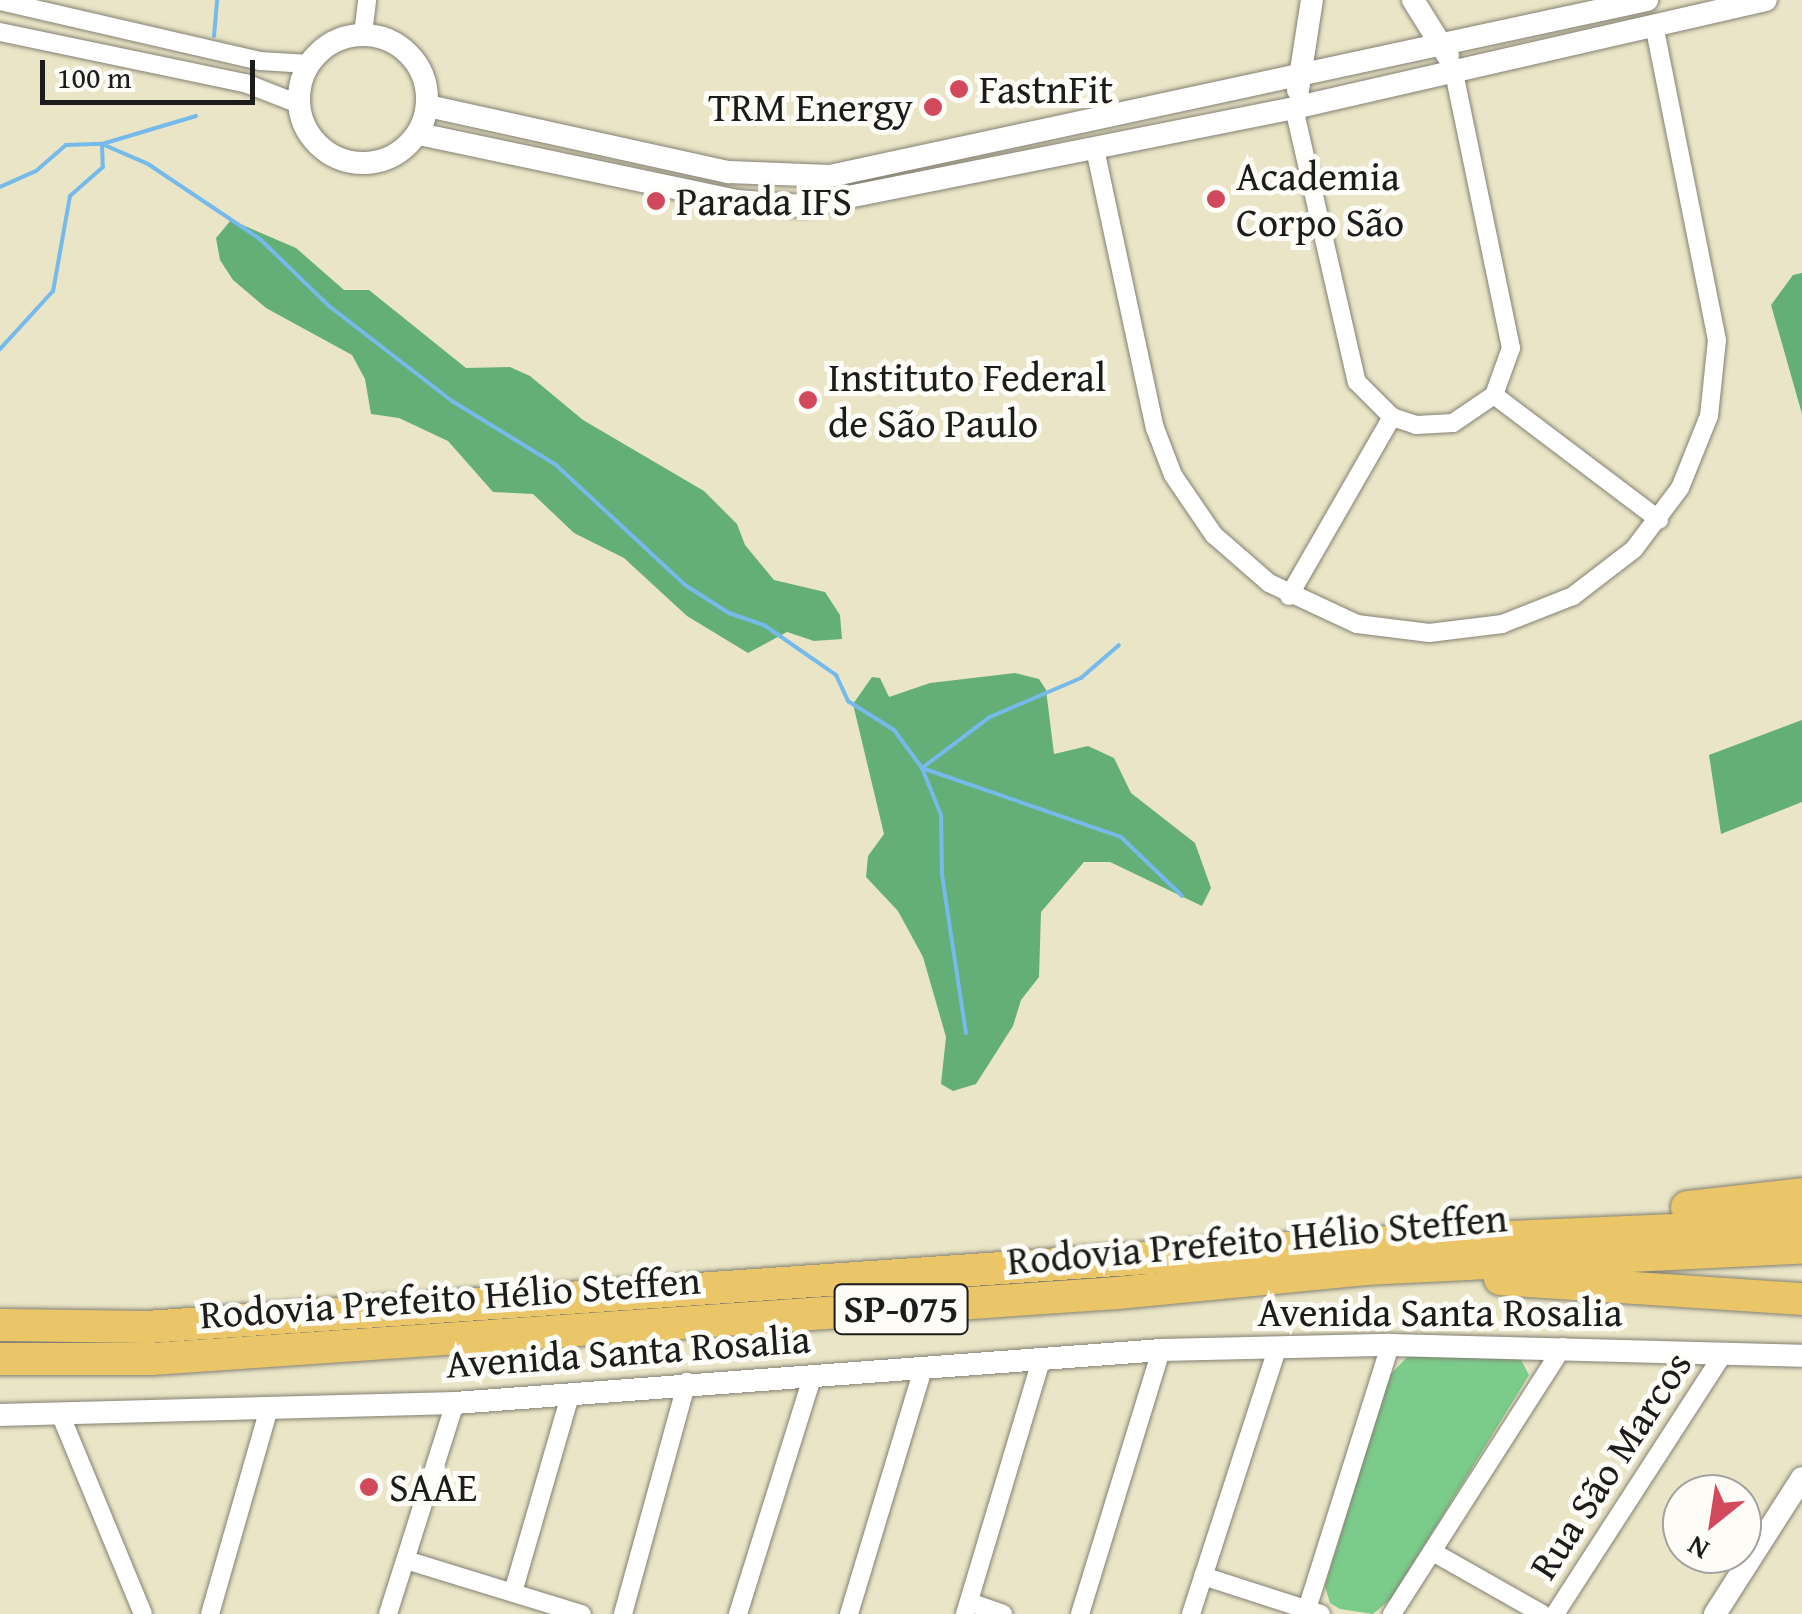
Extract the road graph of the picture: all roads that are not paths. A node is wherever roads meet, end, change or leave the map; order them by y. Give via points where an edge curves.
1 (367, 0) edge
2 (1331, 0) edge
3 (1412, 0) edge
4 (1647, 0) edge
5 (1766, 0) edge
6 (0, 1) edge
7 (1310, 7) edge
8 (1654, 26) junction
9 (0, 32) edge
10 (363, 34) junction
11 (1443, 44) junction
12 (309, 64) junction
13 (1454, 73) junction
14 (1300, 78) junction
15 (298, 104) junction
16 (428, 106) junction
17 (1294, 108) junction
18 (419, 134) junction
19 (1095, 150) junction
20 (1494, 394) junction
21 (1392, 417) junction
22 (1659, 520) junction
23 (1289, 596) junction
24 (1802, 1194) edge
25 (1802, 1225) edge
26 (1802, 1248) edge
27 (1365, 1256) junction
28 (1802, 1299) edge
29 (0, 1326) edge
30 (1390, 1345) junction
31 (1562, 1347) junction
32 (1277, 1348) junction
33 (1161, 1350) junction
34 (1722, 1354) junction
35 (1802, 1356) edge
36 (0, 1359) edge
37 (1041, 1360) junction
38 (924, 1366) junction
39 (813, 1374) junction
40 (687, 1382) junction
41 (571, 1393) junction
42 (455, 1403) junction
43 (268, 1412) junction
44 (0, 1415) edge
45 (61, 1416) junction
46 (1802, 1478) edge
47 (1434, 1552) junction
48 (406, 1560) junction
49 (1203, 1576) junction
50 (513, 1592) junction
51 (967, 1608) edge
52 (1314, 1612) edge
53 (143, 1614) edge
54 (210, 1614) edge
55 (388, 1614) edge
56 (582, 1614) edge
57 (623, 1614) edge
58 (738, 1614) edge
59 (849, 1614) edge
60 (1003, 1614) edge
61 (1080, 1614) edge
62 (1191, 1614) edge
63 (1392, 1614) edge
64 (1542, 1614) edge
65 (1556, 1614) edge
66 (1715, 1614) edge

1 - 10 street
2 - 7 street
3 - 11 street
4 - 11 street
5 - 8 street
6 - 12 street via 260,61
7 - 14 street
8 - 13 street
8 - 22 street via 1717,340 1702,441
9 - 15 street via 246,83
10 - 12 street via 323,48
10 - 16 street via 384,38 411,56 426,84
11 - 13 street
11 - 14 street
12 - 15 street
13 - 17 street
13 - 20 street via 1510,335 1506,372
14 - 16 street via 900,164 795,178 729,172
14 - 17 street
15 - 18 street via 314,141 348,162 388,159
16 - 18 street
17 - 19 street
17 - 21 street via 1352,370 1364,393
18 - 19 street via 774,206 838,202
19 - 23 street via 1164,453 1214,535
20 - 21 street via 1476,412 1441,426
20 - 22 street
21 - 23 street
22 - 23 street via 1615,566 1573,596 1477,630 1380,629
24 - 27 highway via 1522,1220
25 - 27 highway, Rodovia Prefeito Hélio Steffen / SP-075
26 - 27 highway, Rodovia Prefeito Hélio Steffen / SP-075
27 - 28 highway
27 - 29 highway, Rodovia Prefeito Hélio Steffen / SP-075 via 147,1327
27 - 36 highway, Rodovia Prefeito Hélio Steffen / SP-075 via 834,1314 152,1359
30 - 31 street, Avenida Santa Rosalia
30 - 32 street, Avenida Santa Rosalia
30 - 52 street
31 - 34 street, Avenida Santa Rosalia
31 - 47 street
32 - 33 street, Avenida Santa Rosalia
32 - 49 street
33 - 37 street, Avenida Santa Rosalia
33 - 61 street
34 - 35 street, Avenida Santa Rosalia
34 - 65 street, Rua São Marcos
37 - 38 street, Avenida Santa Rosalia
37 - 51 street
38 - 39 street, Avenida Santa Rosalia
38 - 59 street
39 - 40 street, Avenida Santa Rosalia
39 - 58 street
40 - 41 street, Avenida Santa Rosalia
40 - 57 street
41 - 42 street, Avenida Santa Rosalia
41 - 50 street
42 - 43 street, Avenida Santa Rosalia
42 - 48 street
43 - 45 street, Avenida Santa Rosalia
43 - 54 street
44 - 45 street, Avenida Santa Rosalia
45 - 53 street
46 - 66 street
47 - 63 street
47 - 64 street
48 - 50 street
48 - 55 street
49 - 52 street
49 - 62 street
50 - 56 street
51 - 60 street

